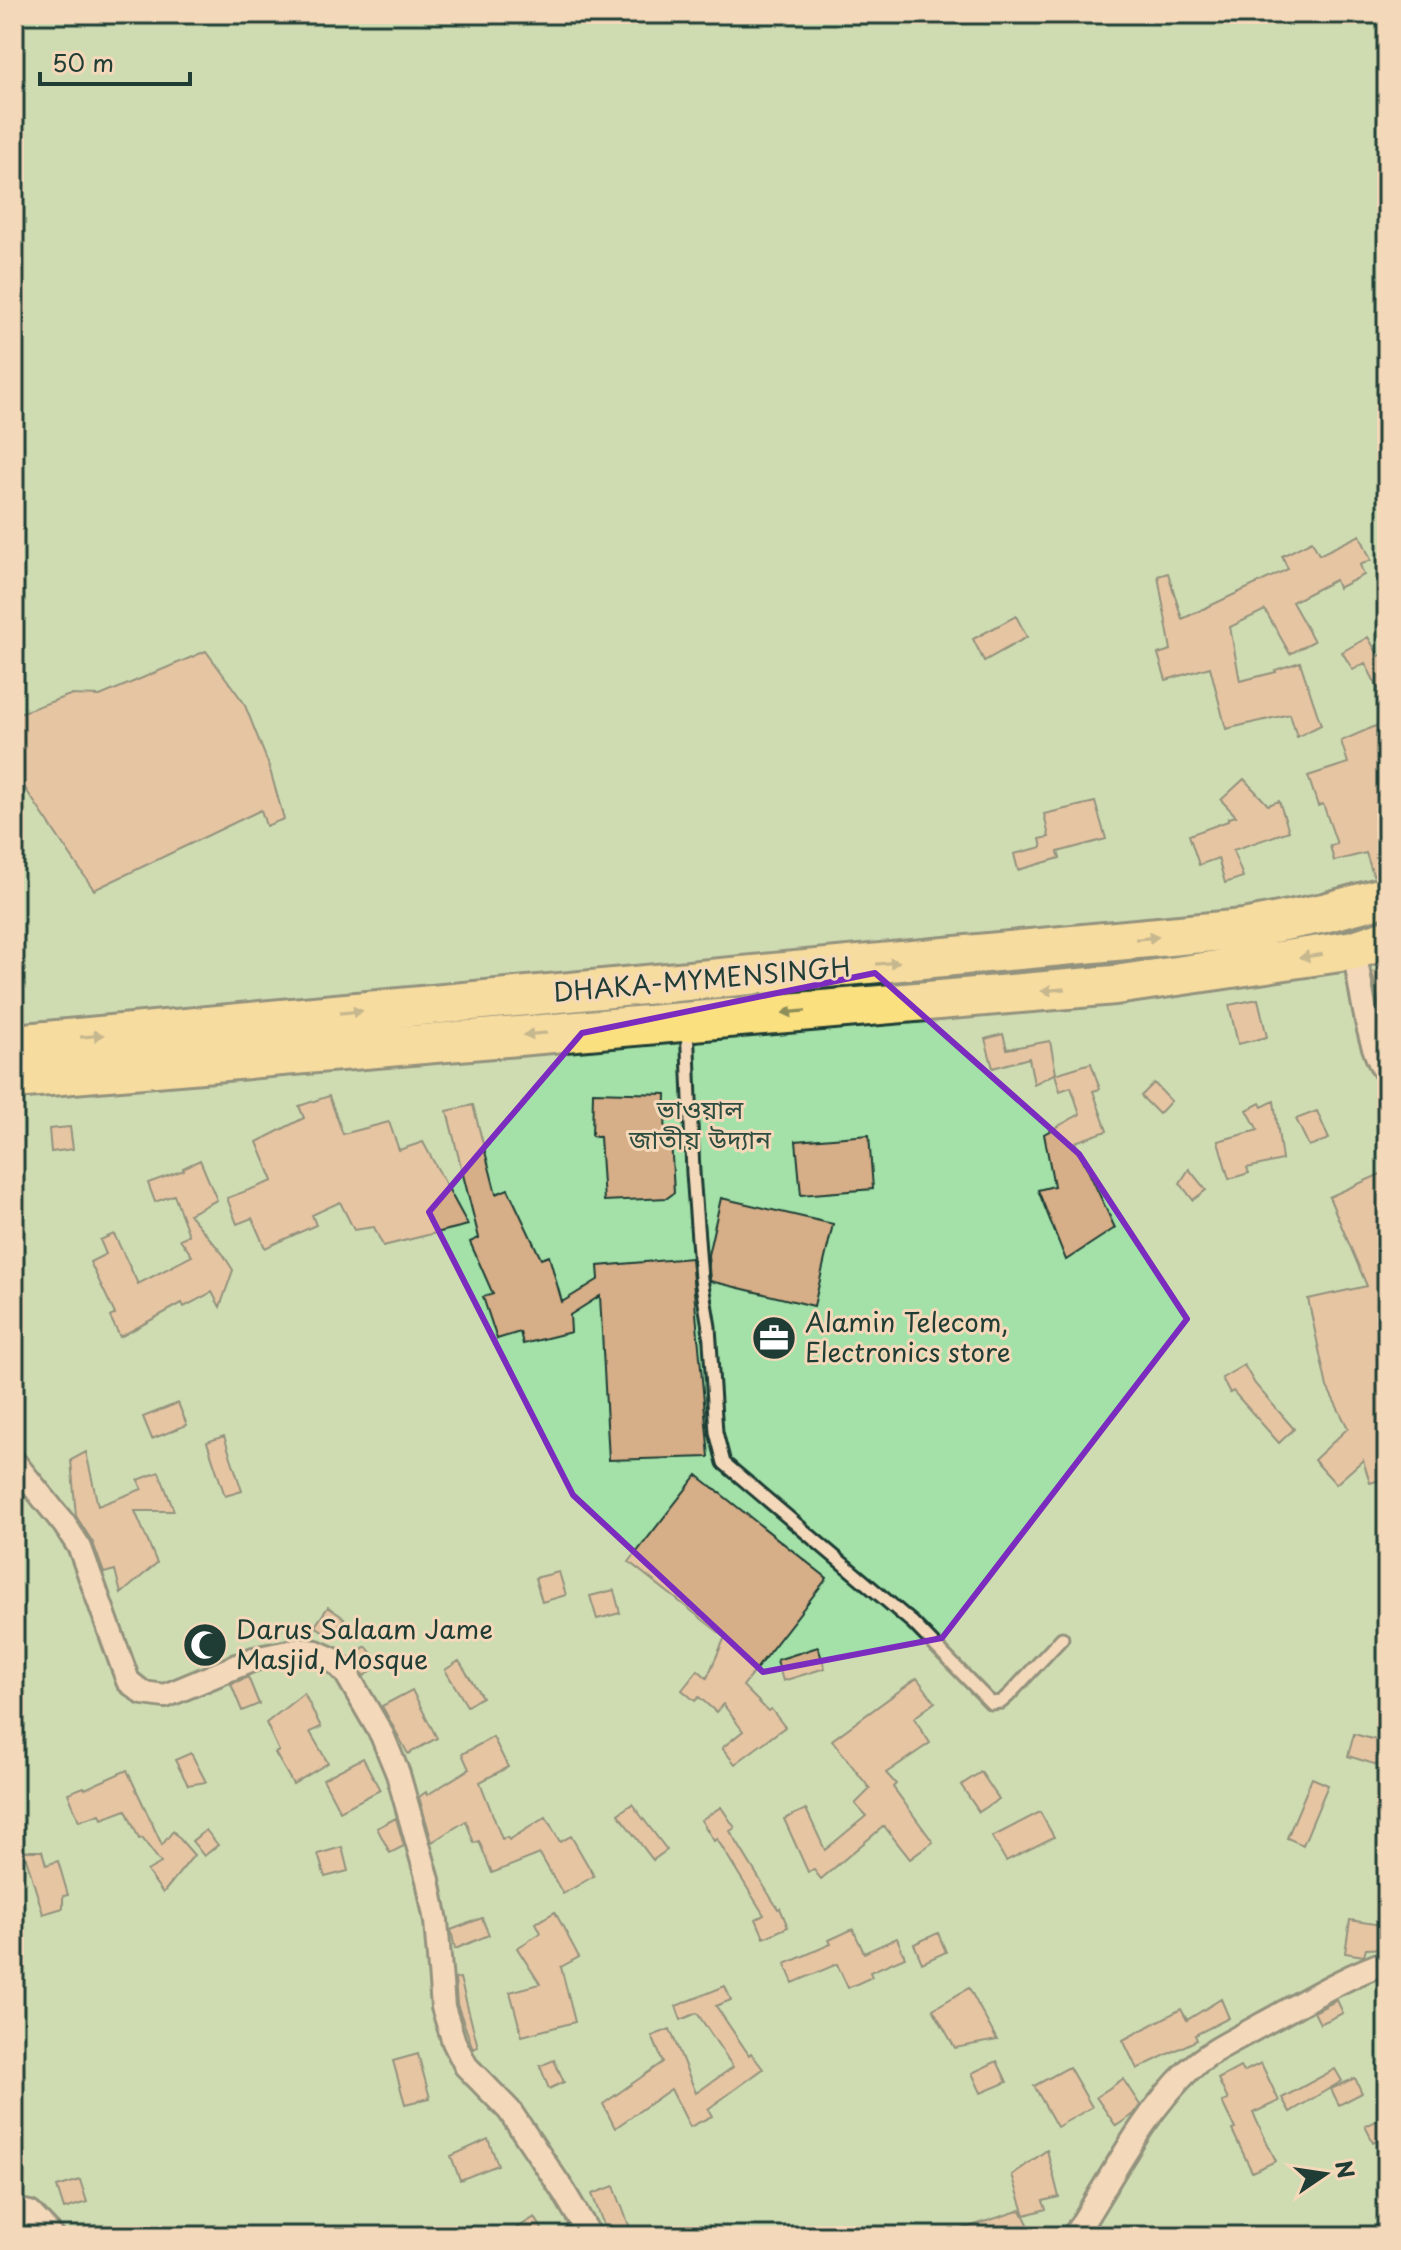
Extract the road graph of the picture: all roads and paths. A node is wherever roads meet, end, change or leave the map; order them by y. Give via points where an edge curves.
1 (1387, 896) edge
2 (1370, 945) edge
3 (687, 1021) junction
4 (14, 1044) edge
5 (1387, 1074) edge
6 (14, 1079) edge
7 (14, 1462) edge
8 (1062, 1638) dead end
9 (1387, 1962) edge
10 (14, 2210) edge
11 (52, 2236) edge
12 (590, 2236) edge
13 (1074, 2236) edge

4 -> 1 highway, DHAKA-MYMENSINGH via 1244,929
2 -> 3 highway, DHAKA-MYMENSINGH via 1115,985
2 - 5 street via 1373,1039
3 -> 6 highway, DHAKA-MYMENSINGH
3 - 8 lane via 701,1279 716,1432 724,1463 913,1623 991,1703 1009,1695
7 - 12 street via 80,1548 128,1681 143,1693 165,1696 254,1659 299,1650 332,1659 346,1673 398,1774 428,1880 443,2007 454,2042 466,2066 509,2110
9 - 13 street via 1295,2007 1189,2071 1139,2133
10 - 11 street via 30,2213

